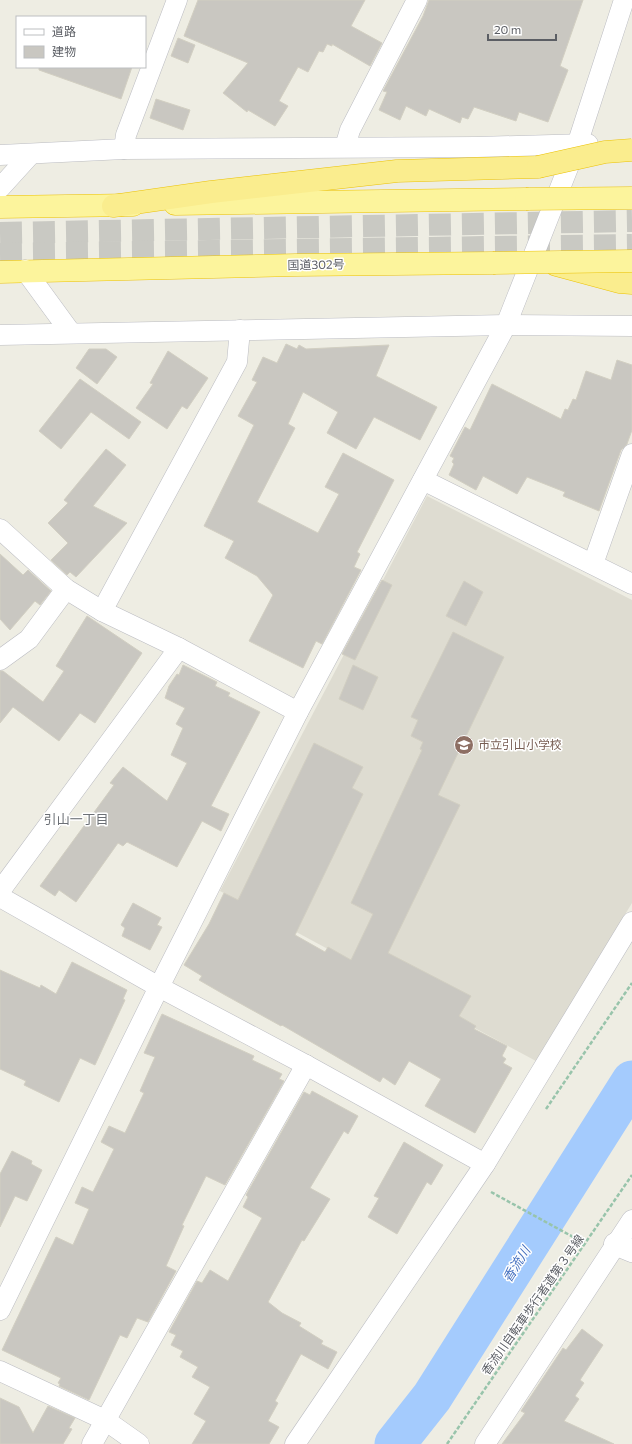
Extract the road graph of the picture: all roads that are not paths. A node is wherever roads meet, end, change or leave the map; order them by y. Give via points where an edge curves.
1 (177, 0) edge
2 (417, 0) edge
3 (624, 0) edge
4 (577, 144) junction
5 (632, 144) edge
6 (345, 147) junction
7 (124, 149) junction
8 (632, 150) edge
9 (30, 154) junction
10 (0, 155) edge
11 (632, 163) edge
12 (538, 167) junction
13 (0, 188) edge
14 (632, 198) edge
15 (113, 206) junction
16 (0, 207) edge
17 (632, 261) edge
18 (548, 262) junction
19 (25, 270) junction
20 (0, 272) edge
21 (632, 283) edge
22 (506, 324) junction
23 (632, 326) edge
24 (240, 330) junction
25 (71, 333) junction
26 (0, 335) edge
27 (632, 454) edge
28 (423, 480) junction
29 (0, 529) edge
30 (593, 564) junction
31 (632, 584) edge
32 (66, 589) junction
33 (102, 611) junction
34 (179, 648) junction
35 (0, 660) edge
36 (298, 712) junction
37 (0, 891) edge
38 (0, 897) edge
39 (632, 922) edge
40 (159, 987) junction
41 (306, 1065) junction
42 (485, 1164) junction
43 (632, 1220) edge
44 (624, 1247) edge
45 (0, 1310) edge
46 (0, 1371) edge
47 (105, 1420) junction
48 (92, 1444) edge
49 (139, 1444) edge
50 (295, 1444) edge
51 (485, 1444) edge

1 - 7 street via 126,135
2 - 6 street via 350,130
3 - 4 street
4 - 5 street
4 - 6 street
4 - 22 street
6 - 7 street
7 - 9 street
8 - 12 highway, bridge via 605,152
9 - 10 street
9 - 13 street
11 - 12 highway, bridge
12 - 15 highway via 397,171
14 - 15 highway, bridge
15 - 16 highway
17 - 18 highway, 国道302号, bridge
18 - 19 highway, 国道302号, bridge
18 - 21 highway, bridge via 619,282
19 - 20 highway, 国道302号
19 - 25 street
22 - 23 street
22 - 24 street
22 - 28 street
24 - 25 street
24 - 33 street via 237,362
25 - 26 street
27 - 30 street
28 - 30 street
28 - 36 street
29 - 32 street
30 - 31 street
32 - 33 street
32 - 35 street via 29,639
33 - 34 street
34 - 36 street
34 - 37 street
36 - 40 street
38 - 40 street
39 - 42 street
40 - 41 street
40 - 45 street
41 - 42 street
41 - 47 street
42 - 50 street
43 - 44 street
44 - 51 street
46 - 47 street
47 - 48 street
47 - 49 street

